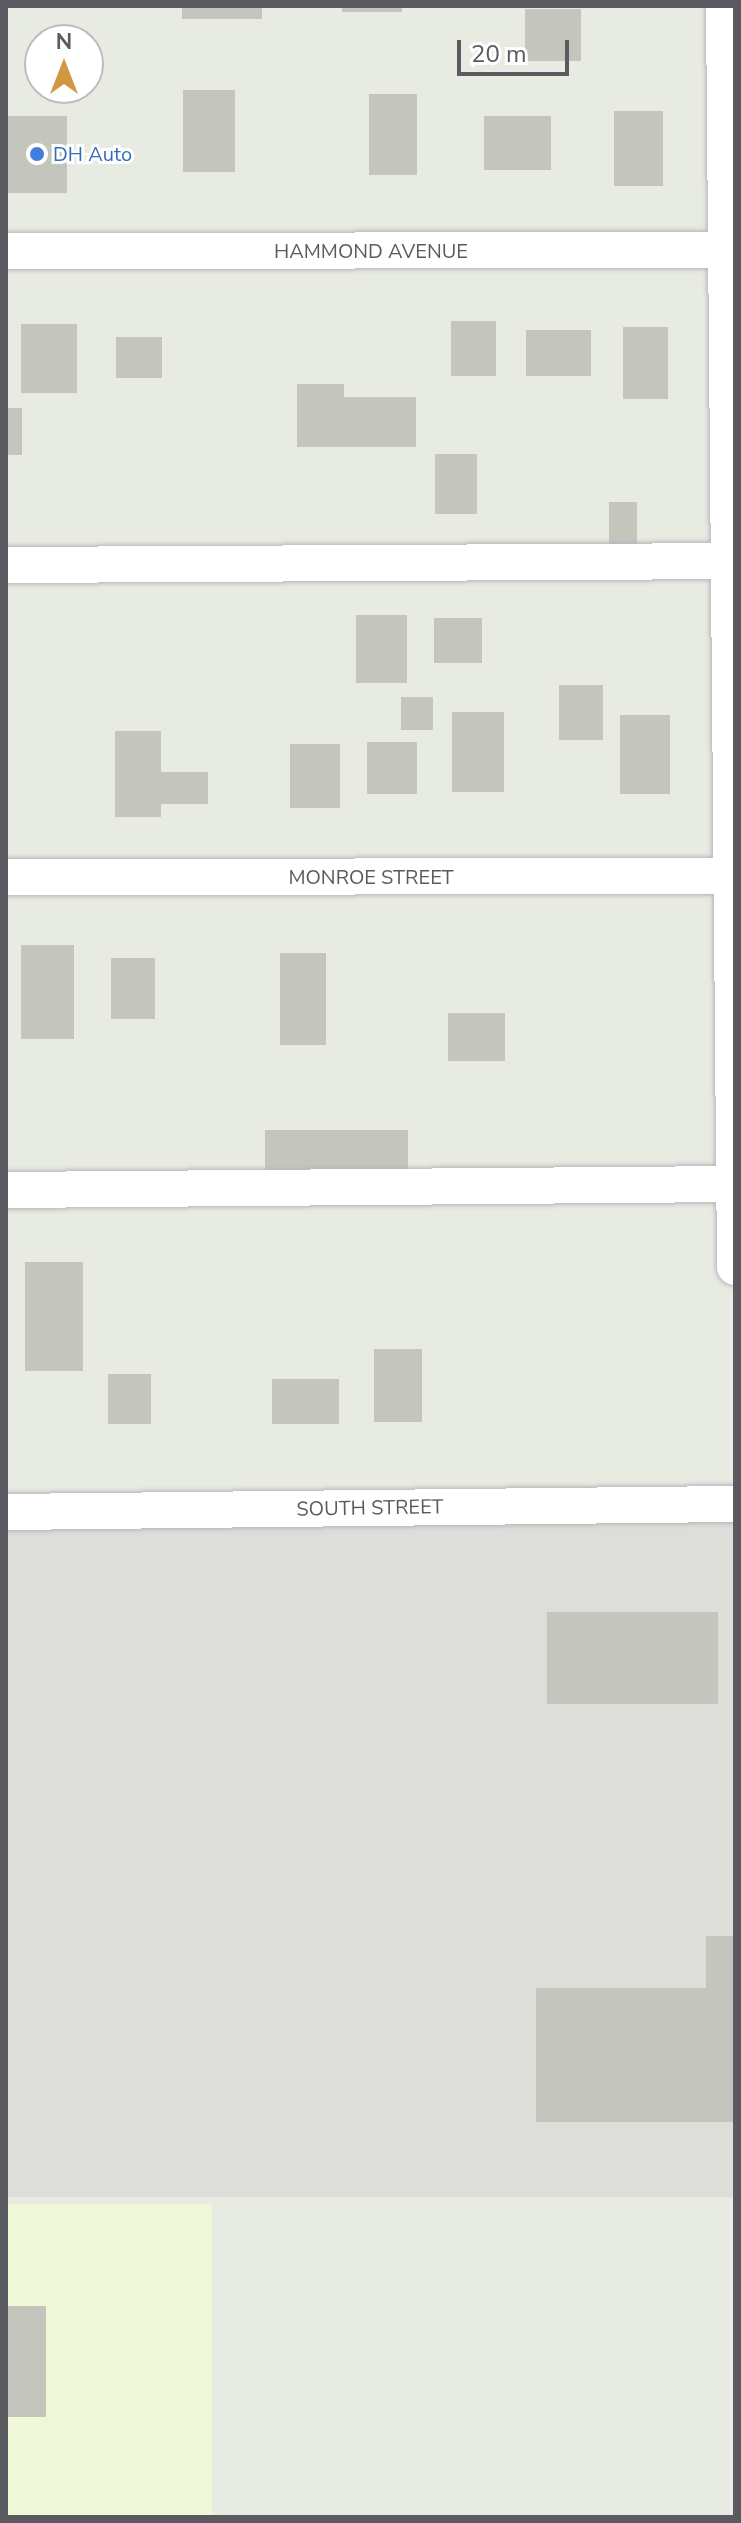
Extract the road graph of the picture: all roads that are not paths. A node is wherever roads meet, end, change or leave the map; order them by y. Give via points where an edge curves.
1 (724, 6) edge
2 (730, 250) edge
3 (6, 251) edge
4 (732, 561) edge
5 (6, 565) edge
6 (733, 876) edge
7 (6, 877) edge
8 (735, 1184) edge
9 (6, 1190) edge
10 (735, 1267) edge
11 (735, 1504) edge
12 (6, 1512) edge

1 - 2 street
2 - 3 street, HAMMOND AVENUE
2 - 4 street
4 - 5 street
4 - 6 street
6 - 7 street, MONROE STREET
6 - 8 street
8 - 9 street
8 - 10 street
11 - 12 street, SOUTH STREET

